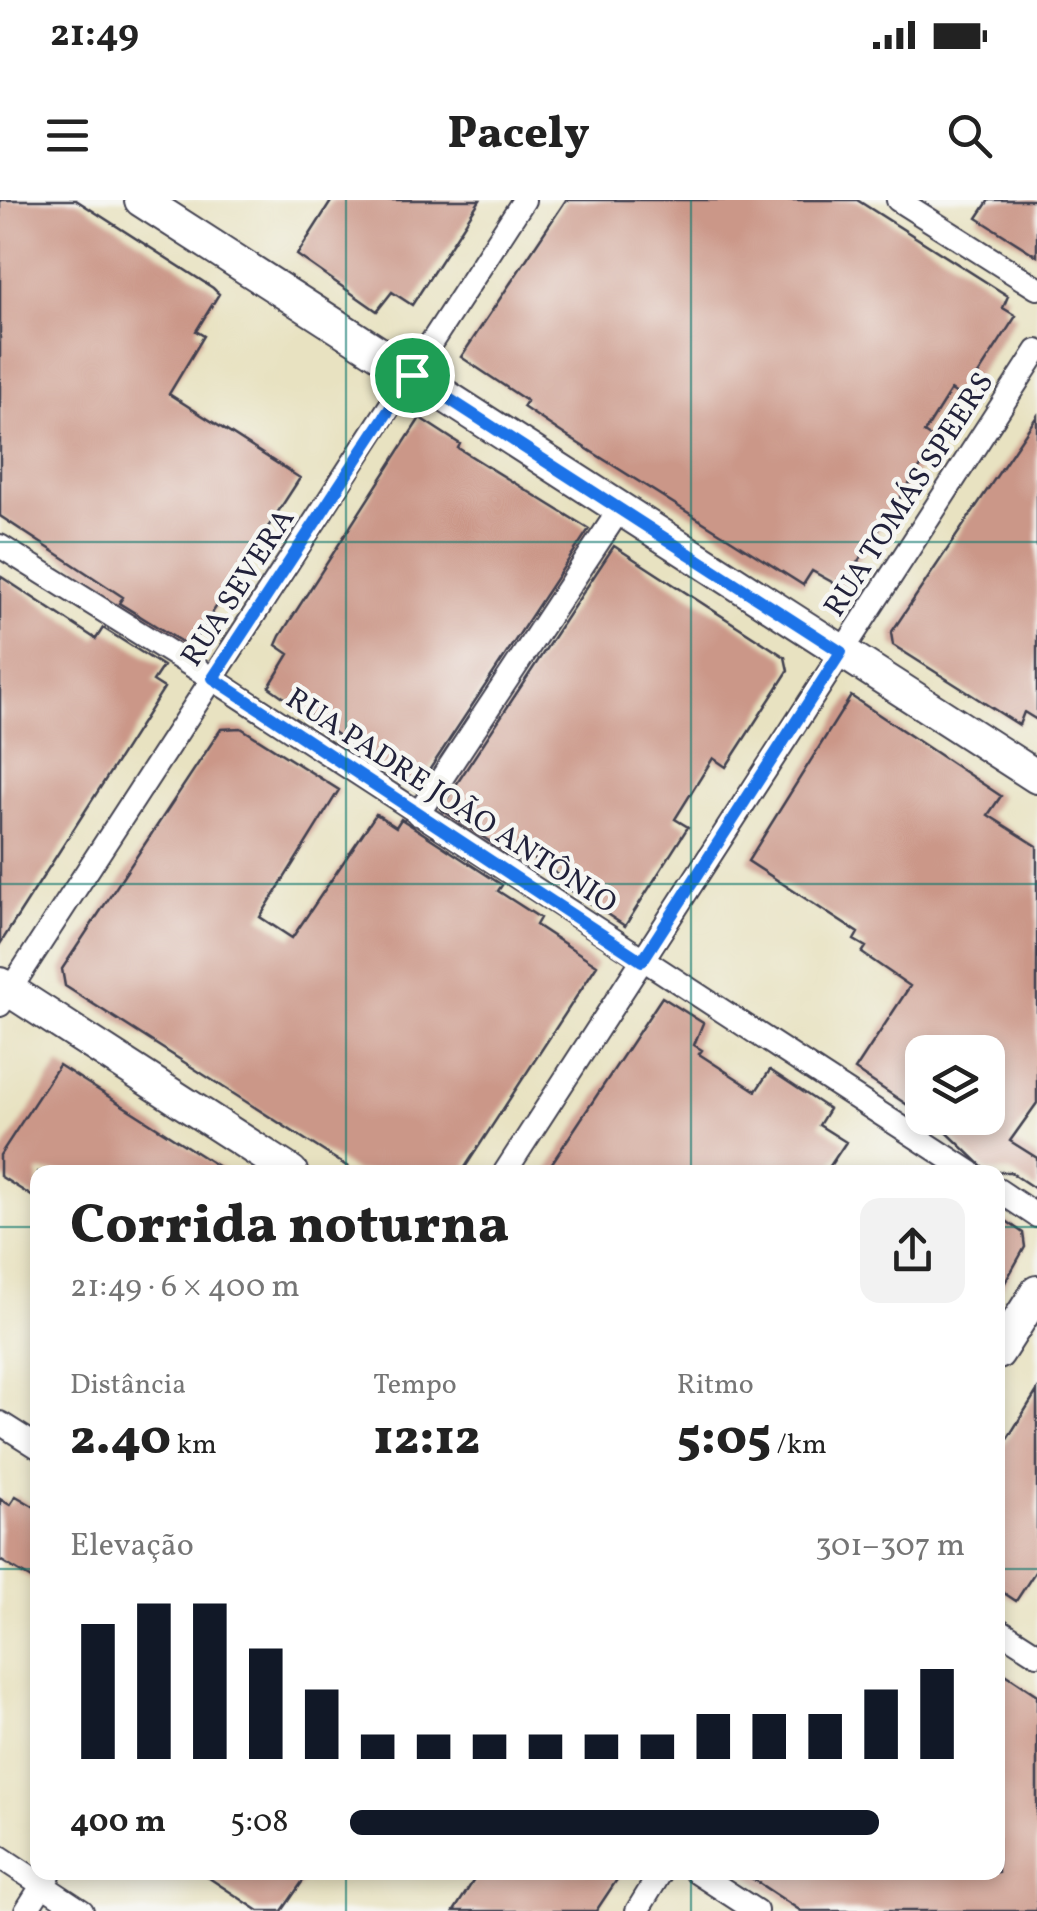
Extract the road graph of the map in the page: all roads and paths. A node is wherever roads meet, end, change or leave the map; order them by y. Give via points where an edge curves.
1 (141, 200) edge
2 (524, 200) edge
3 (898, 200) edge
4 (1037, 288) edge
5 (1037, 352) edge
6 (412, 375) junction
7 (620, 509) junction
8 (0, 546) edge
9 (841, 652) junction
10 (213, 678) junction
11 (1037, 777) edge
12 (418, 814) junction
13 (642, 961) junction
14 (3, 994) edge
15 (280, 1165) edge
16 (509, 1165) edge
17 (959, 1165) edge
18 (1005, 1195) edge
19 (1037, 1216) edge
20 (1037, 1292) edge
21 (1005, 1342) edge
22 (0, 1423) edge
23 (30, 1441) edge
24 (1005, 1633) edge
25 (1037, 1654) edge
26 (0, 1858) edge
27 (30, 1871) edge
28 (46, 1880) edge
29 (48, 1880) edge
30 (656, 1880) edge
31 (708, 1880) edge
32 (26, 1911) edge
33 (82, 1911) edge
34 (636, 1911) edge
35 (756, 1911) edge

1 - 6 street
2 - 6 street, RUA SEVERA
3 - 4 street
5 - 9 street, RUA TOMÁS SPEERS
6 - 7 street
6 - 10 street, RUA SEVERA
7 - 9 street
7 - 12 street
8 - 10 street, RUA PADRE JOÃO ANTÔNIO
9 - 11 street
9 - 13 street, RUA TOMÁS SPEERS
10 - 12 street, RUA PADRE JOÃO ANTÔNIO
10 - 14 street, RUA SEVERA
12 - 13 street, RUA PADRE JOÃO ANTÔNIO
13 - 16 street, RUA TOMÁS SPEERS
13 - 17 street, RUA PADRE JOÃO ANTÔNIO
14 - 15 street
18 - 19 street
20 - 21 street
22 - 23 street
24 - 25 street
26 - 27 street
28 - 32 street
29 - 33 street
30 - 34 street
31 - 35 street

